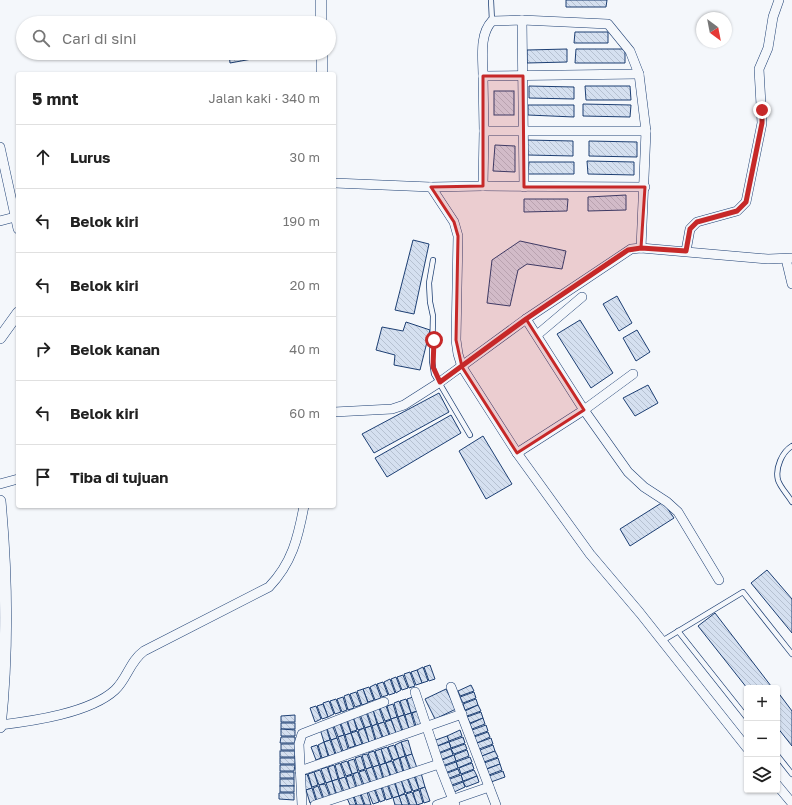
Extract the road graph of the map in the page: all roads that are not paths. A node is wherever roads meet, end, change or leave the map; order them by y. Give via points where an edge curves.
1 (321, 0) edge
2 (491, 0) edge
3 (779, 0) edge
4 (319, 16) edge
5 (522, 20) junction
6 (492, 21) junction
7 (322, 60) edge
8 (322, 72) edge
9 (639, 74) junction
10 (483, 76) junction
11 (523, 76) junction
12 (484, 131) junction
13 (522, 132) junction
14 (646, 132) junction
15 (0, 147) edge
16 (336, 183) edge
17 (483, 186) junction
18 (431, 187) junction
19 (524, 187) junction
20 (645, 187) junction
21 (15, 217) junction
22 (0, 220) edge
23 (16, 221) edge
24 (641, 248) junction
25 (686, 251) junction
26 (789, 259) edge
27 (433, 260) dead end
28 (792, 284) edge
29 (582, 297) dead end
30 (16, 316) edge
31 (526, 319) junction
32 (537, 335) junction
33 (0, 338) edge
34 (462, 367) junction
35 (633, 374) dead end
36 (440, 382) junction
37 (584, 410) junction
38 (336, 412) edge
39 (470, 435) dead end
40 (792, 446) edge
41 (517, 453) junction
42 (16, 480) edge
43 (0, 484) edge
44 (0, 501) edge
45 (792, 502) edge
46 (303, 508) edge
47 (719, 580) dead end
48 (678, 631) junction
49 (662, 642) junction
50 (792, 654) edge
51 (2, 672) edge
52 (451, 687) dead end
53 (415, 692) dead end
54 (384, 702) dead end
55 (462, 714) junction
56 (744, 714) edge
57 (0, 726) edge
58 (426, 727) junction
59 (744, 744) edge
60 (779, 757) edge
61 (439, 764) junction
62 (300, 771) junction
63 (792, 774) edge
64 (488, 787) junction
65 (780, 789) edge
66 (454, 802) edge
67 (792, 803) edge
68 (302, 805) edge
69 (315, 805) edge
70 (437, 805) edge
71 (496, 805) edge

1 - 4 street
2 - 6 lane
3 - 25 street via 773,17 768,48 759,70 762,123 746,202 737,211 697,222 690,229
5 - 6 street
5 - 9 street via 608,24 630,51
5 - 11 street
6 - 10 street via 486,28 483,42
7 - 8 street
9 - 11 street
9 - 14 street
10 - 11 street
10 - 12 street
11 - 13 street
12 - 13 street
12 - 17 street
13 - 14 street
13 - 19 street
14 - 20 street
15 - 21 street
16 - 18 street
17 - 18 street
17 - 19 street
18 - 34 street via 454,222 458,236 456,340
19 - 20 street
20 - 24 street
21 - 22 street
21 - 23 street
24 - 25 street
24 - 31 street via 628,250
25 - 26 street
26 - 28 street
27 - 36 lane via 429,283 433,324 433,367
29 - 32 street
30 - 33 street
31 - 32 street
31 - 34 street
32 - 37 street
34 - 36 street
34 - 41 street
35 - 37 street
36 - 38 street via 399,407
36 - 39 lane
37 - 41 street
37 - 47 street via 628,472 678,512
40 - 45 lane via 780,462 778,481
41 - 49 street via 590,554
42 - 43 street
44 - 51 street via 6,593
46 - 57 street via 290,558 269,587 144,650 135,658 116,689 97,702 57,716
48 - 49 lane
48 - 50 lane via 743,592
48 - 56 lane
49 - 59 street
51 - 57 street
52 - 55 street
53 - 58 street
54 - 62 street via 302,734 299,737
55 - 58 street
55 - 64 street
58 - 61 street
58 - 62 street
60 - 63 lane
61 - 66 street
61 - 69 street
62 - 68 street
64 - 66 street
64 - 71 street
65 - 67 street
66 - 70 street

